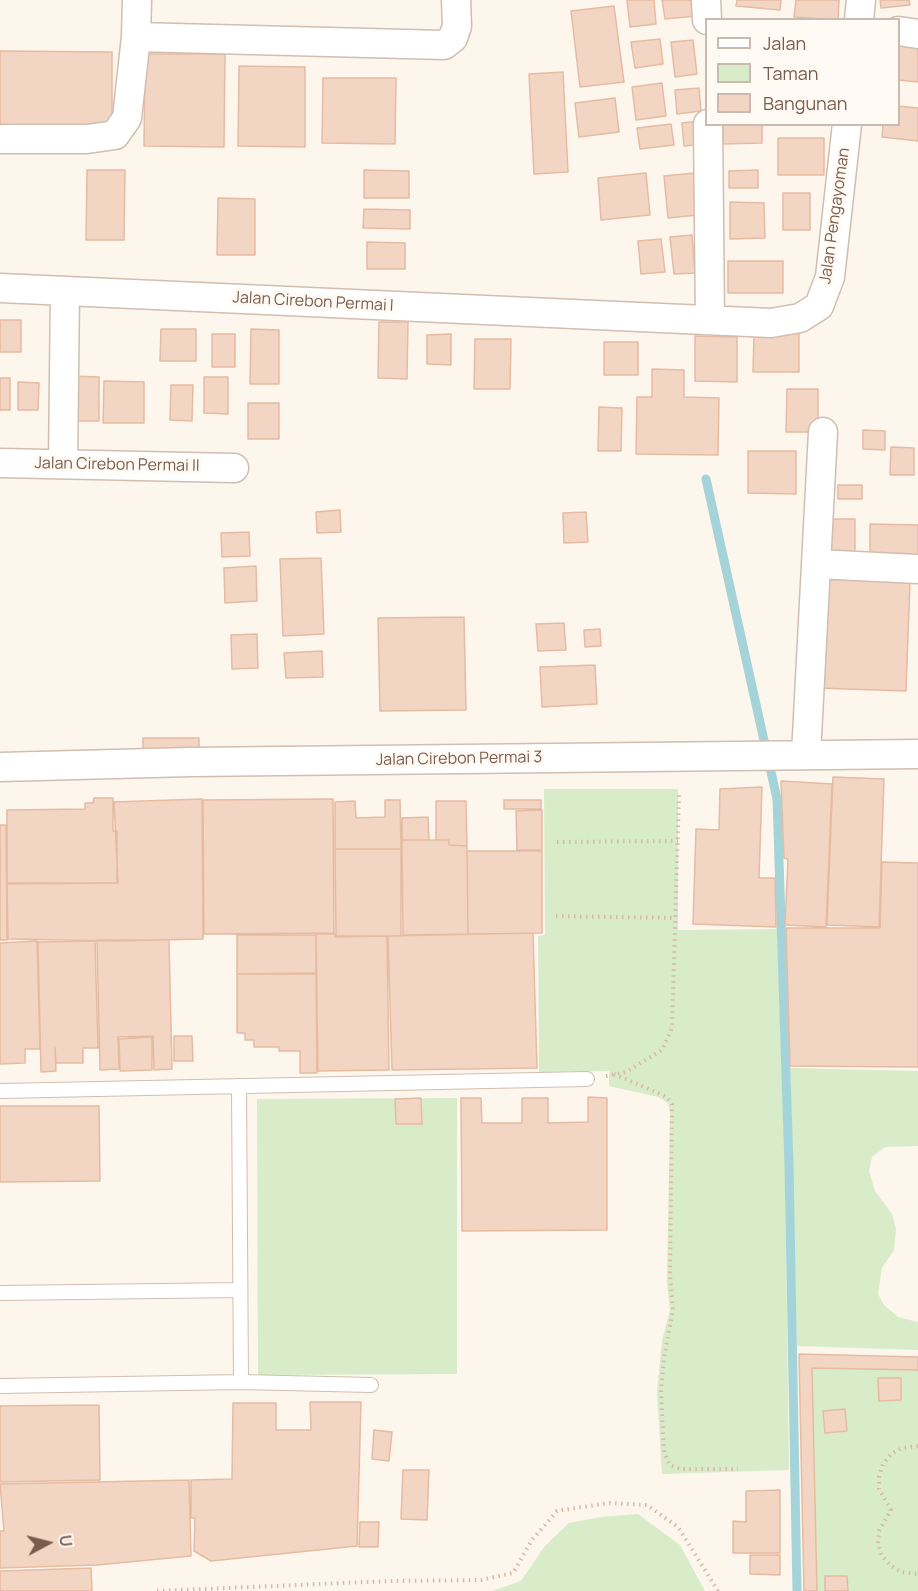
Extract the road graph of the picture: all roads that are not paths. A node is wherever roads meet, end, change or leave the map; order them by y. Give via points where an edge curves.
1 (137, 0) edge
2 (456, 0) edge
3 (706, 0) edge
4 (861, 0) edge
5 (707, 18) edge
6 (859, 18) edge
7 (900, 32) edge
8 (918, 34) edge
9 (136, 37) junction
10 (708, 126) edge
11 (847, 126) edge
12 (0, 139) edge
13 (0, 288) edge
14 (65, 291) junction
15 (819, 306) joint
16 (710, 319) junction
17 (823, 432) dead end
18 (0, 463) edge
19 (63, 464) junction
20 (234, 468) dead end
21 (816, 564) junction
22 (918, 569) edge
23 (806, 754) junction
24 (918, 754) edge
25 (0, 767) edge
26 (587, 1080) road end
27 (239, 1086) junction
28 (0, 1091) edge
29 (240, 1290) junction
30 (0, 1293) edge
31 (241, 1382) junction
32 (371, 1384) dead end
33 (0, 1386) edge

1 - 9 street
2 - 9 street via 457,26 453,38 444,45
3 - 5 street
4 - 6 street
7 - 8 street
9 - 12 street via 127,118 115,135 87,139
10 - 16 street
11 - 15 street, Jalan Pengayoman via 830,277
13 - 14 street, Jalan Cirebon Permai I
14 - 16 street, Jalan Cirebon Permai I
14 - 19 street
15 - 16 street, Jalan Cirebon Permai I via 800,318 771,323
17 - 21 street
18 - 19 street, Jalan Cirebon Permai II
19 - 20 street, Jalan Cirebon Permai II
21 - 22 street
21 - 23 street
23 - 24 street, Jalan Cirebon Permai 3
23 - 25 street, Jalan Cirebon Permai 3
26 - 27 lane
27 - 28 lane
27 - 29 lane
29 - 30 lane
29 - 31 lane
31 - 32 lane
31 - 33 lane

